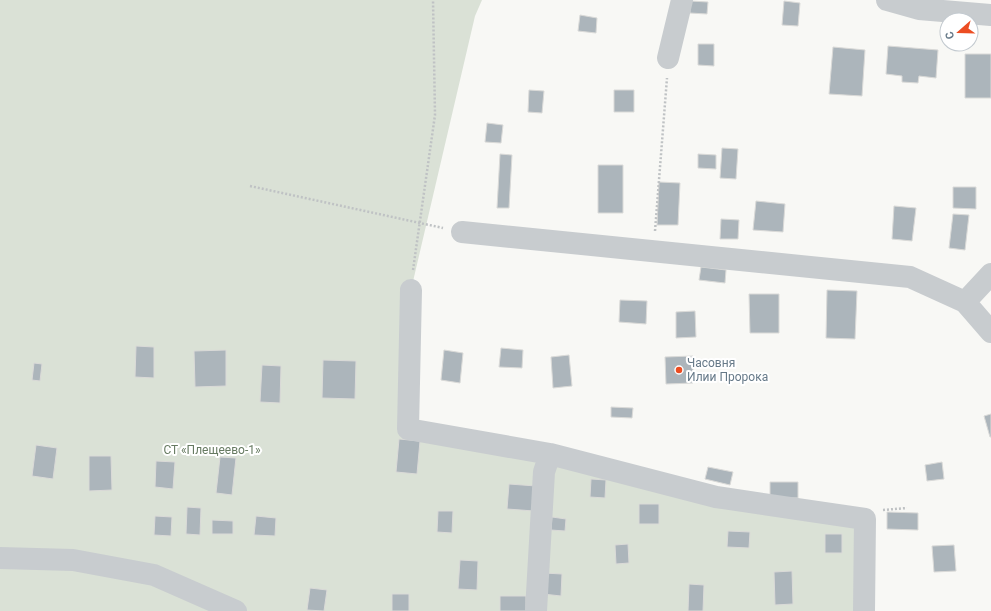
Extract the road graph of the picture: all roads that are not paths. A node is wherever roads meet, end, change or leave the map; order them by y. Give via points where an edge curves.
1 (682, 0) edge
2 (887, 0) edge
3 (991, 15) edge
4 (668, 58) road end
5 (462, 232) road end
6 (991, 274) edge
7 (411, 290) road end
8 (965, 302) junction
9 (991, 332) edge
10 (550, 454) junction
11 (0, 558) edge
12 (236, 611) edge
13 (536, 611) edge
14 (864, 611) edge

1 - 4 street
2 - 3 street via 919,9
5 - 8 street via 910,277
6 - 8 street
7 - 10 street via 408,429
8 - 9 street
10 - 13 street via 544,472
10 - 14 street via 716,497 865,519
11 - 12 street via 73,560 154,575

